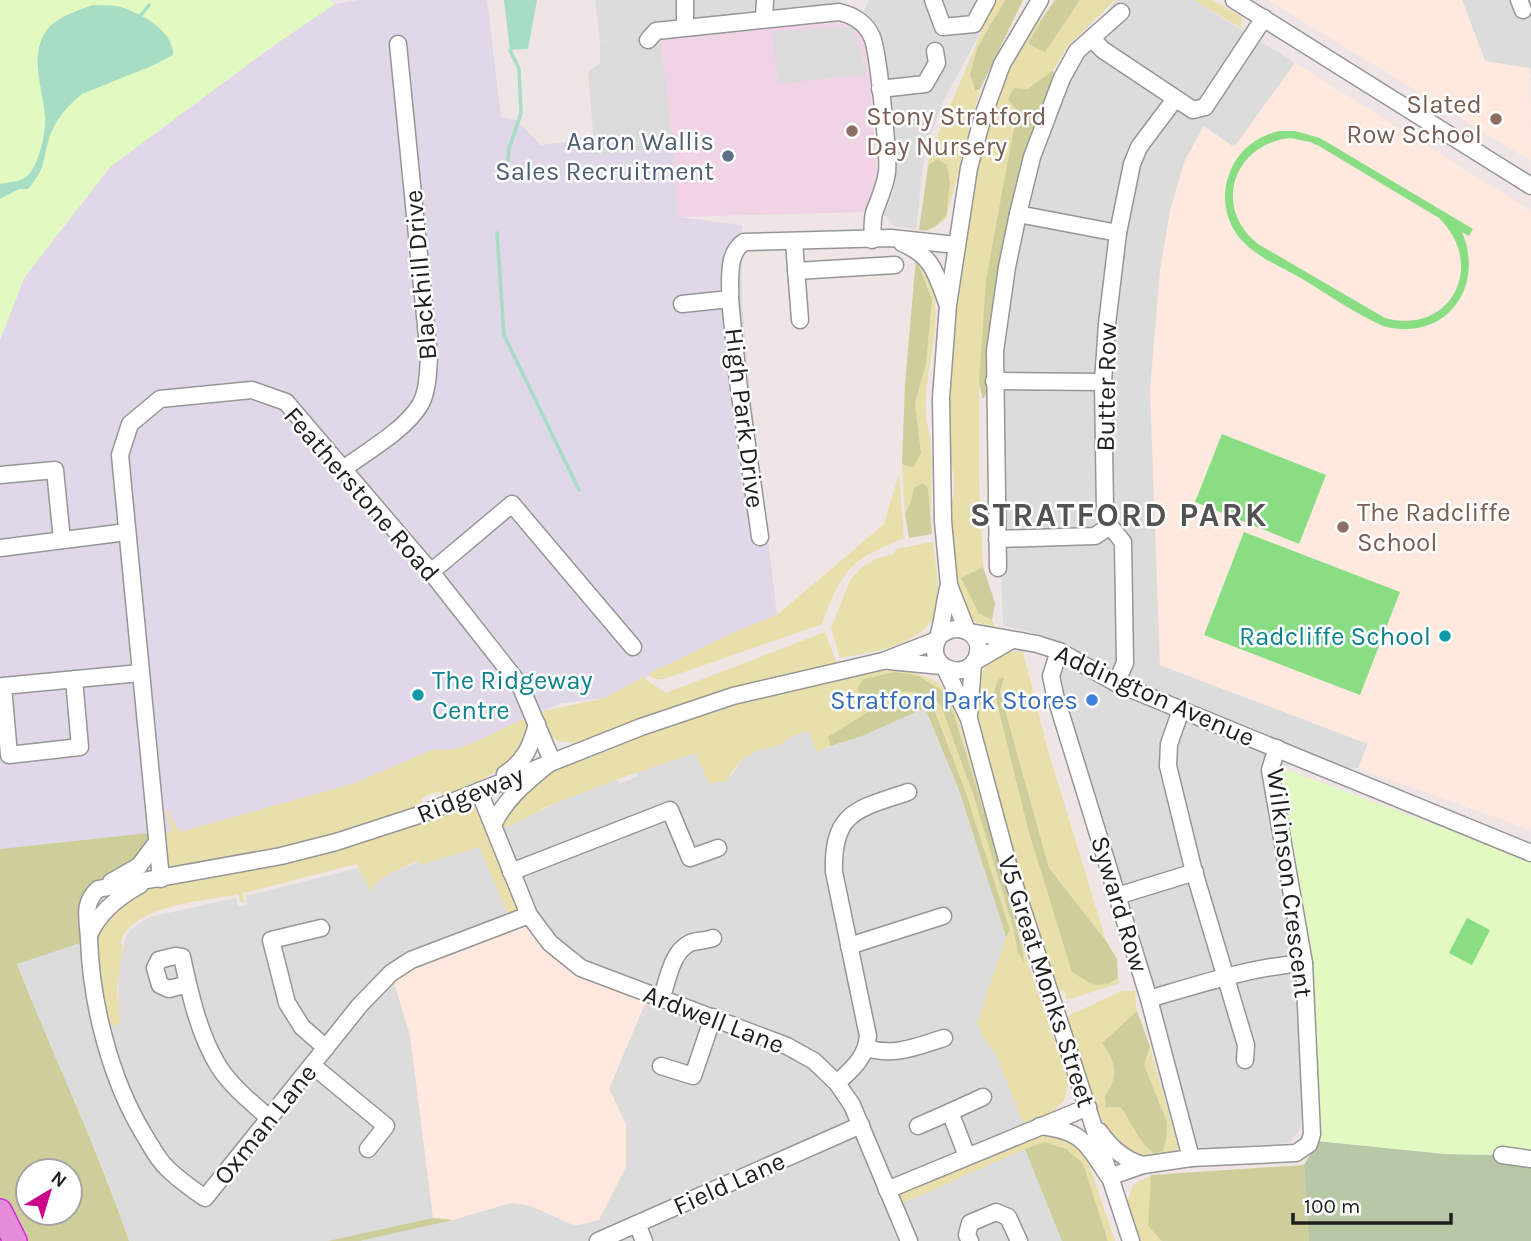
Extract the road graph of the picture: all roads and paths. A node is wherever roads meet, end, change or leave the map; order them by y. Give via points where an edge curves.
1 (685, 0) edge
2 (765, 0) edge
3 (933, 0) edge
4 (987, 0) edge
5 (1234, 0) edge
6 (1041, 3) edge
7 (852, 7) edge
8 (1121, 12) dead end
9 (764, 18) junction
10 (1264, 18) junction
11 (685, 26) junction
12 (1093, 39) junction
13 (648, 40) dead end
14 (398, 44) dead end
15 (935, 51) dead end
16 (880, 89) junction
17 (1175, 99) junction
18 (1531, 186) edge
19 (1018, 214) junction
20 (1118, 233) junction
21 (891, 238) junction
22 (872, 240) junction
23 (794, 242) junction
24 (956, 245) junction
25 (895, 265) dead end
26 (796, 271) junction
27 (730, 299) junction
28 (682, 304) dead end
29 (948, 305) junction
30 (800, 320) dead end
31 (994, 381) junction
32 (1103, 382) junction
33 (343, 469) junction
34 (0, 475) edge
35 (1110, 526) junction
36 (127, 532) junction
37 (760, 537) dead end
38 (997, 539) junction
39 (62, 540) junction
40 (0, 548) edge
41 (998, 568) dead end
42 (431, 572) junction
43 (949, 585) junction
44 (968, 632) junction
45 (938, 639) junction
46 (1010, 641) junction
47 (634, 647) dead end
48 (1059, 651) junction
49 (883, 661) junction
50 (973, 663) junction
51 (944, 667) junction
52 (139, 673) junction
53 (74, 679) junction
54 (1116, 683) junction
55 (1181, 710) junction
56 (969, 719) junction
57 (537, 724) junction
58 (1277, 748) junction
59 (552, 761) junction
60 (479, 791) junction
61 (908, 792) dead end
62 (494, 825) junction
63 (157, 842) junction
64 (718, 848) dead end
65 (1531, 853) edge
66 (511, 872) junction
67 (1195, 872) junction
68 (153, 880) junction
69 (103, 887) junction
70 (1118, 896) junction
71 (529, 915) junction
72 (943, 916) dead end
73 (321, 928) dead end
74 (89, 935) junction
75 (713, 938) dead end
76 (849, 946) junction
77 (1304, 963) junction
78 (1226, 976) junction
79 (188, 984) dead end
80 (661, 999) junction
81 (1149, 999) junction
82 (713, 1017) junction
83 (944, 1038) dead end
84 (326, 1048) junction
85 (867, 1048) junction
86 (1245, 1060) dead end
87 (312, 1065) junction
88 (661, 1066) dead end
89 (837, 1083) junction
90 (983, 1097) dead end
91 (950, 1112) junction
92 (1090, 1114) junction
93 (269, 1118) junction
94 (860, 1125) junction
95 (918, 1125) dead end
96 (1040, 1126) junction
97 (368, 1149) dead end
98 (1502, 1155) dead end
99 (967, 1156) junction
100 (1191, 1158) junction
101 (1531, 1159) edge
102 (1143, 1165) junction
103 (1109, 1177) junction
104 (887, 1190) junction
105 (0, 1212) edge
106 (637, 1224) junction
107 (15, 1241) edge
108 (598, 1241) edge
109 (644, 1241) edge
110 (909, 1241) edge
111 (970, 1241) edge
112 (1019, 1241) edge
113 (1131, 1241) edge

1 - 11 street
2 - 9 street
3 - 4 street via 943,27 974,24
5 - 10 street
6 - 24 street via 1002,64 983,116
7 - 9 street
7 - 16 street via 873,38
8 - 12 street
9 - 11 street
10 - 17 street via 1205,107 1192,110
10 - 18 street
11 - 13 street via 656,31
12 - 17 street
12 - 19 street via 1077,51 1062,78 1032,157
14 - 33 street, Blackhill Drive via 428,377 420,405 409,420
15 - 16 street via 937,63 925,84
16 - 22 street via 887,169 873,215
17 - 20 street, Butter Row via 1139,147
19 - 20 street
19 - 31 street
20 - 32 street, Butter Row
21 - 22 street, High Park Drive
21 - 24 street, High Park Drive
21 - 29 street via 916,249 933,265
22 - 23 street, High Park Drive
23 - 26 street
23 - 27 street, High Park Drive via 744,242 738,246 732,256
24 - 29 street
25 - 26 street
26 - 30 street
27 - 28 street, High Park Drive
27 - 37 street, High Park Drive
29 - 43 street via 942,398 943,521
31 - 32 street
31 - 38 street
32 - 35 street, Butter Row via 1105,510
33 - 36 street, Featherstone Road via 286,402 252,390 160,398 130,424 120,454
33 - 42 street, Featherstone Road
34 - 39 street via 55,470
35 - 38 street via 1095,536
35 - 54 street, Butter Row via 1124,542 1125,663
36 - 39 street
36 - 52 street, Featherstone Road
38 - 41 street
39 - 40 street
42 - 47 street via 512,504
42 - 57 street, Featherstone Road via 520,685
43 - 44 street
43 - 45 street
44 - 45 street via 948,630
44 - 46 street, Addington Avenue
44 - 50 street via 978,649
45 - 49 street, Ridgeway
45 - 51 street via 935,654
46 - 48 street, Addington Avenue
46 - 50 street
48 - 54 street, Addington Avenue
48 - 70 street, Syward Row via 1051,676 1055,695
49 - 51 street, Ridgeway
49 - 59 street, Ridgeway via 733,696
50 - 51 street via 956,671
50 - 56 street, V5 Great Monks Street
51 - 56 street, V5 Great Monks Street
52 - 53 street
52 - 63 street, Featherstone Road
53 - 53 street via 3,686 9,755 80,747
54 - 55 street, Addington Avenue
55 - 58 street, Addington Avenue
55 - 67 street via 1169,744 1168,766
56 - 92 street, V5 Great Monks Street via 1010,871
57 - 59 street, Featherstone Road
57 - 60 street via 531,746 517,766
58 - 65 street, Addington Avenue
58 - 77 street, Wilkinson Crescent via 1270,770
59 - 60 street, Ridgeway
59 - 62 street via 519,789
60 - 62 street, Ardwell Lane
60 - 68 street, Ridgeway via 336,842
61 - 76 street via 856,809 841,827 833,849 834,872
62 - 66 street, Ardwell Lane
63 - 68 street, Featherstone Road
63 - 69 street via 139,866
64 - 66 street via 690,858 674,805
66 - 71 street, Ardwell Lane
67 - 70 street
67 - 78 street
68 - 69 street, Ridgeway
68 - 74 street via 106,909
69 - 74 street via 89,898
70 - 81 street, Syward Row
71 - 80 street, Ardwell Lane via 550,943 581,968
71 - 84 street, Oxman Lane via 458,941 391,973
72 - 76 street
73 - 84 street via 271,940 287,1003 302,1027
74 - 93 street, Oxman Lane via 91,978 102,1031 141,1130 166,1167 205,1198
75 - 80 street via 692,942 678,952
76 - 85 street
77 - 78 street
77 - 100 street, Wilkinson Crescent via 1312,1134 1308,1144 1296,1153
78 - 81 street
78 - 86 street via 1246,1045
79 - 93 street via 203,1035 219,1067
80 - 82 street, Ardwell Lane
81 - 100 street, Syward Row
82 - 88 street via 698,1078
82 - 89 street, Ardwell Lane via 787,1046 814,1061
83 - 85 street via 895,1052
84 - 87 street, Oxman Lane
85 - 89 street via 858,1065
87 - 93 street, Oxman Lane
87 - 97 street via 386,1126
89 - 94 street, Ardwell Lane
90 - 91 street
91 - 95 street
91 - 99 street
92 - 96 street
92 - 102 street via 1107,1142
92 - 103 street, V5 Great Monks Street
94 - 104 street, Ardwell Lane
94 - 106 street, Field Lane
96 - 99 street
96 - 103 street via 1065,1129 1083,1140
98 - 101 street
99 - 104 street
100 - 102 street, Wilkinson Crescent
102 - 103 street, Wilkinson Crescent
103 - 113 street, V5 Great Monks Street
104 - 110 street, Ardwell Lane
105 - 107 highway
106 - 108 street, Field Lane
106 - 109 street
111 - 112 street via 970,1223 996,1212 1009,1217

